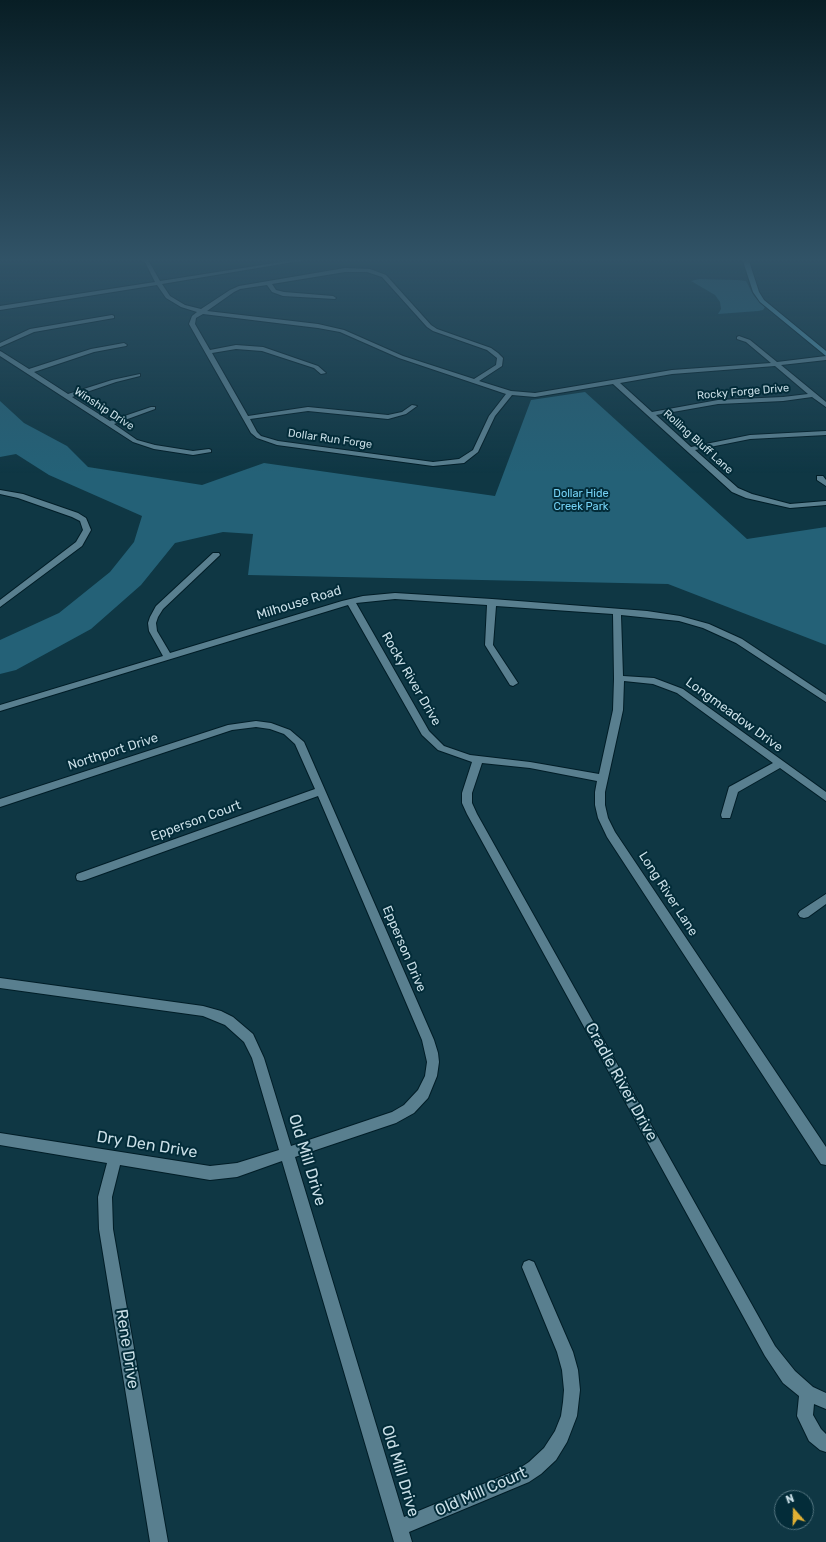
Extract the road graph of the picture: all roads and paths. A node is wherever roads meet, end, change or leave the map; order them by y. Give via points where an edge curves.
1 (32, 330) edge
2 (195, 330) edge
3 (337, 330) edge
4 (435, 330) edge
5 (797, 330) edge
6 (740, 338) dead end
7 (0, 345) edge
8 (124, 345) dead end
9 (208, 352) junction
10 (0, 353) edge
11 (826, 354) edge
12 (826, 358) edge
13 (776, 364) junction
14 (28, 372) junction
15 (323, 374) dead end
16 (138, 375) dead end
17 (473, 382) junction
18 (615, 382) junction
19 (510, 393) junction
20 (814, 395) junction
21 (68, 397) junction
22 (826, 405) edge
23 (414, 406) dead end
24 (153, 408) dead end
25 (650, 414) junction
26 (246, 418) junction
27 (109, 424) junction
28 (826, 433) edge
29 (689, 448) junction
30 (209, 451) dead end
31 (820, 478) dead end
32 (826, 484) edge
33 (0, 492) edge
34 (826, 503) edge
35 (216, 554) dead end
36 (351, 602) junction
37 (492, 602) junction
38 (0, 604) edge
39 (616, 612) junction
40 (168, 657) junction
41 (618, 678) junction
42 (513, 683) dead end
43 (826, 699) edge
44 (0, 708) edge
45 (235, 726) joint
46 (478, 760) junction
47 (780, 764) junction
48 (603, 778) junction
49 (320, 791) junction
50 (826, 797) edge
51 (0, 803) edge
52 (726, 815) dead end
53 (81, 877) dead end
54 (826, 898) edge
55 (804, 914) dead end
56 (0, 983) edge
57 (0, 1139) edge
58 (288, 1153) junction
59 (115, 1157) junction
60 (826, 1159) edge
61 (529, 1267) dead end
62 (807, 1393) junction
63 (826, 1401) edge
64 (826, 1444) edge
65 (402, 1535) edge
66 (158, 1542) edge

1 - 7 street
2 - 9 street, Dollar Run Forge
3 - 17 street via 401,357
4 - 17 street via 490,350 500,358 499,366
5 - 11 main road
6 - 13 street via 748,341
8 - 14 street via 93,350
9 - 15 street via 236,347 263,348 316,367
9 - 26 street, Dollar Run Forge
10 - 14 street, Winship Drive
12 - 13 street
13 - 18 street via 688,370
13 - 20 street
14 - 21 street, Winship Drive
16 - 21 street
17 - 19 street
18 - 19 street via 535,395
18 - 25 street, Rolling Bluff Lane
19 - 26 street, Dollar Run Forge via 492,416 476,451 461,460 442,464 277,443 259,437
20 - 22 street
20 - 25 street, Rocky Forge Drive via 718,402
21 - 27 street, Winship Drive
23 - 26 street via 404,413 383,417 308,409
24 - 27 street
25 - 29 street, Rolling Bluff Lane
27 - 30 street, Winship Drive via 135,441 147,445 193,453
28 - 29 street via 750,437
29 - 34 street, Rolling Bluff Lane via 734,489 749,496 798,507
31 - 32 street
33 - 38 street via 71,513 86,524 86,533 79,544
35 - 40 street via 159,608 154,617 153,631
36 - 37 street, Milhouse Road via 405,596
36 - 40 street, Milhouse Road
36 - 46 street, Rocky River Drive via 428,736 450,752
37 - 39 street, Milhouse Road
37 - 42 street via 489,644
39 - 41 street, Long River Lane
39 - 43 street, Milhouse Road via 674,617 716,630 743,643
40 - 44 street, Milhouse Road
41 - 47 street, Longmeadow Drive via 654,681 680,691
41 - 48 street, Long River Lane via 618,710
45 - 49 street, Epperson Drive via 267,726 278,728 292,736 302,747
45 - 51 street, Northport Drive
46 - 48 street, Rocky River Drive via 530,765
46 - 62 street, Cradle River Drive via 467,793 472,814 770,1351 789,1377
47 - 50 street, Longmeadow Drive
47 - 52 street via 733,790
48 - 60 street, Long River Lane via 600,805 611,834
49 - 53 street, Epperson Court
49 - 58 street, Epperson Drive via 428,1040 433,1067 428,1085 410,1109 396,1117
54 - 55 street
56 - 58 street, Old Mill Drive via 203,1011 229,1021 243,1032 255,1050
57 - 59 street, Dry Den Drive
58 - 59 street, Dry Den Drive via 237,1170 210,1173
58 - 65 street, Old Mill Drive
59 - 66 street, Rene Drive via 105,1197 106,1229
61 - 65 street, Old Mill Court via 565,1352 570,1370 571,1402 569,1416 561,1436 550,1454 523,1476
62 - 63 street, Cradle River Drive
62 - 64 street via 805,1416 815,1435

